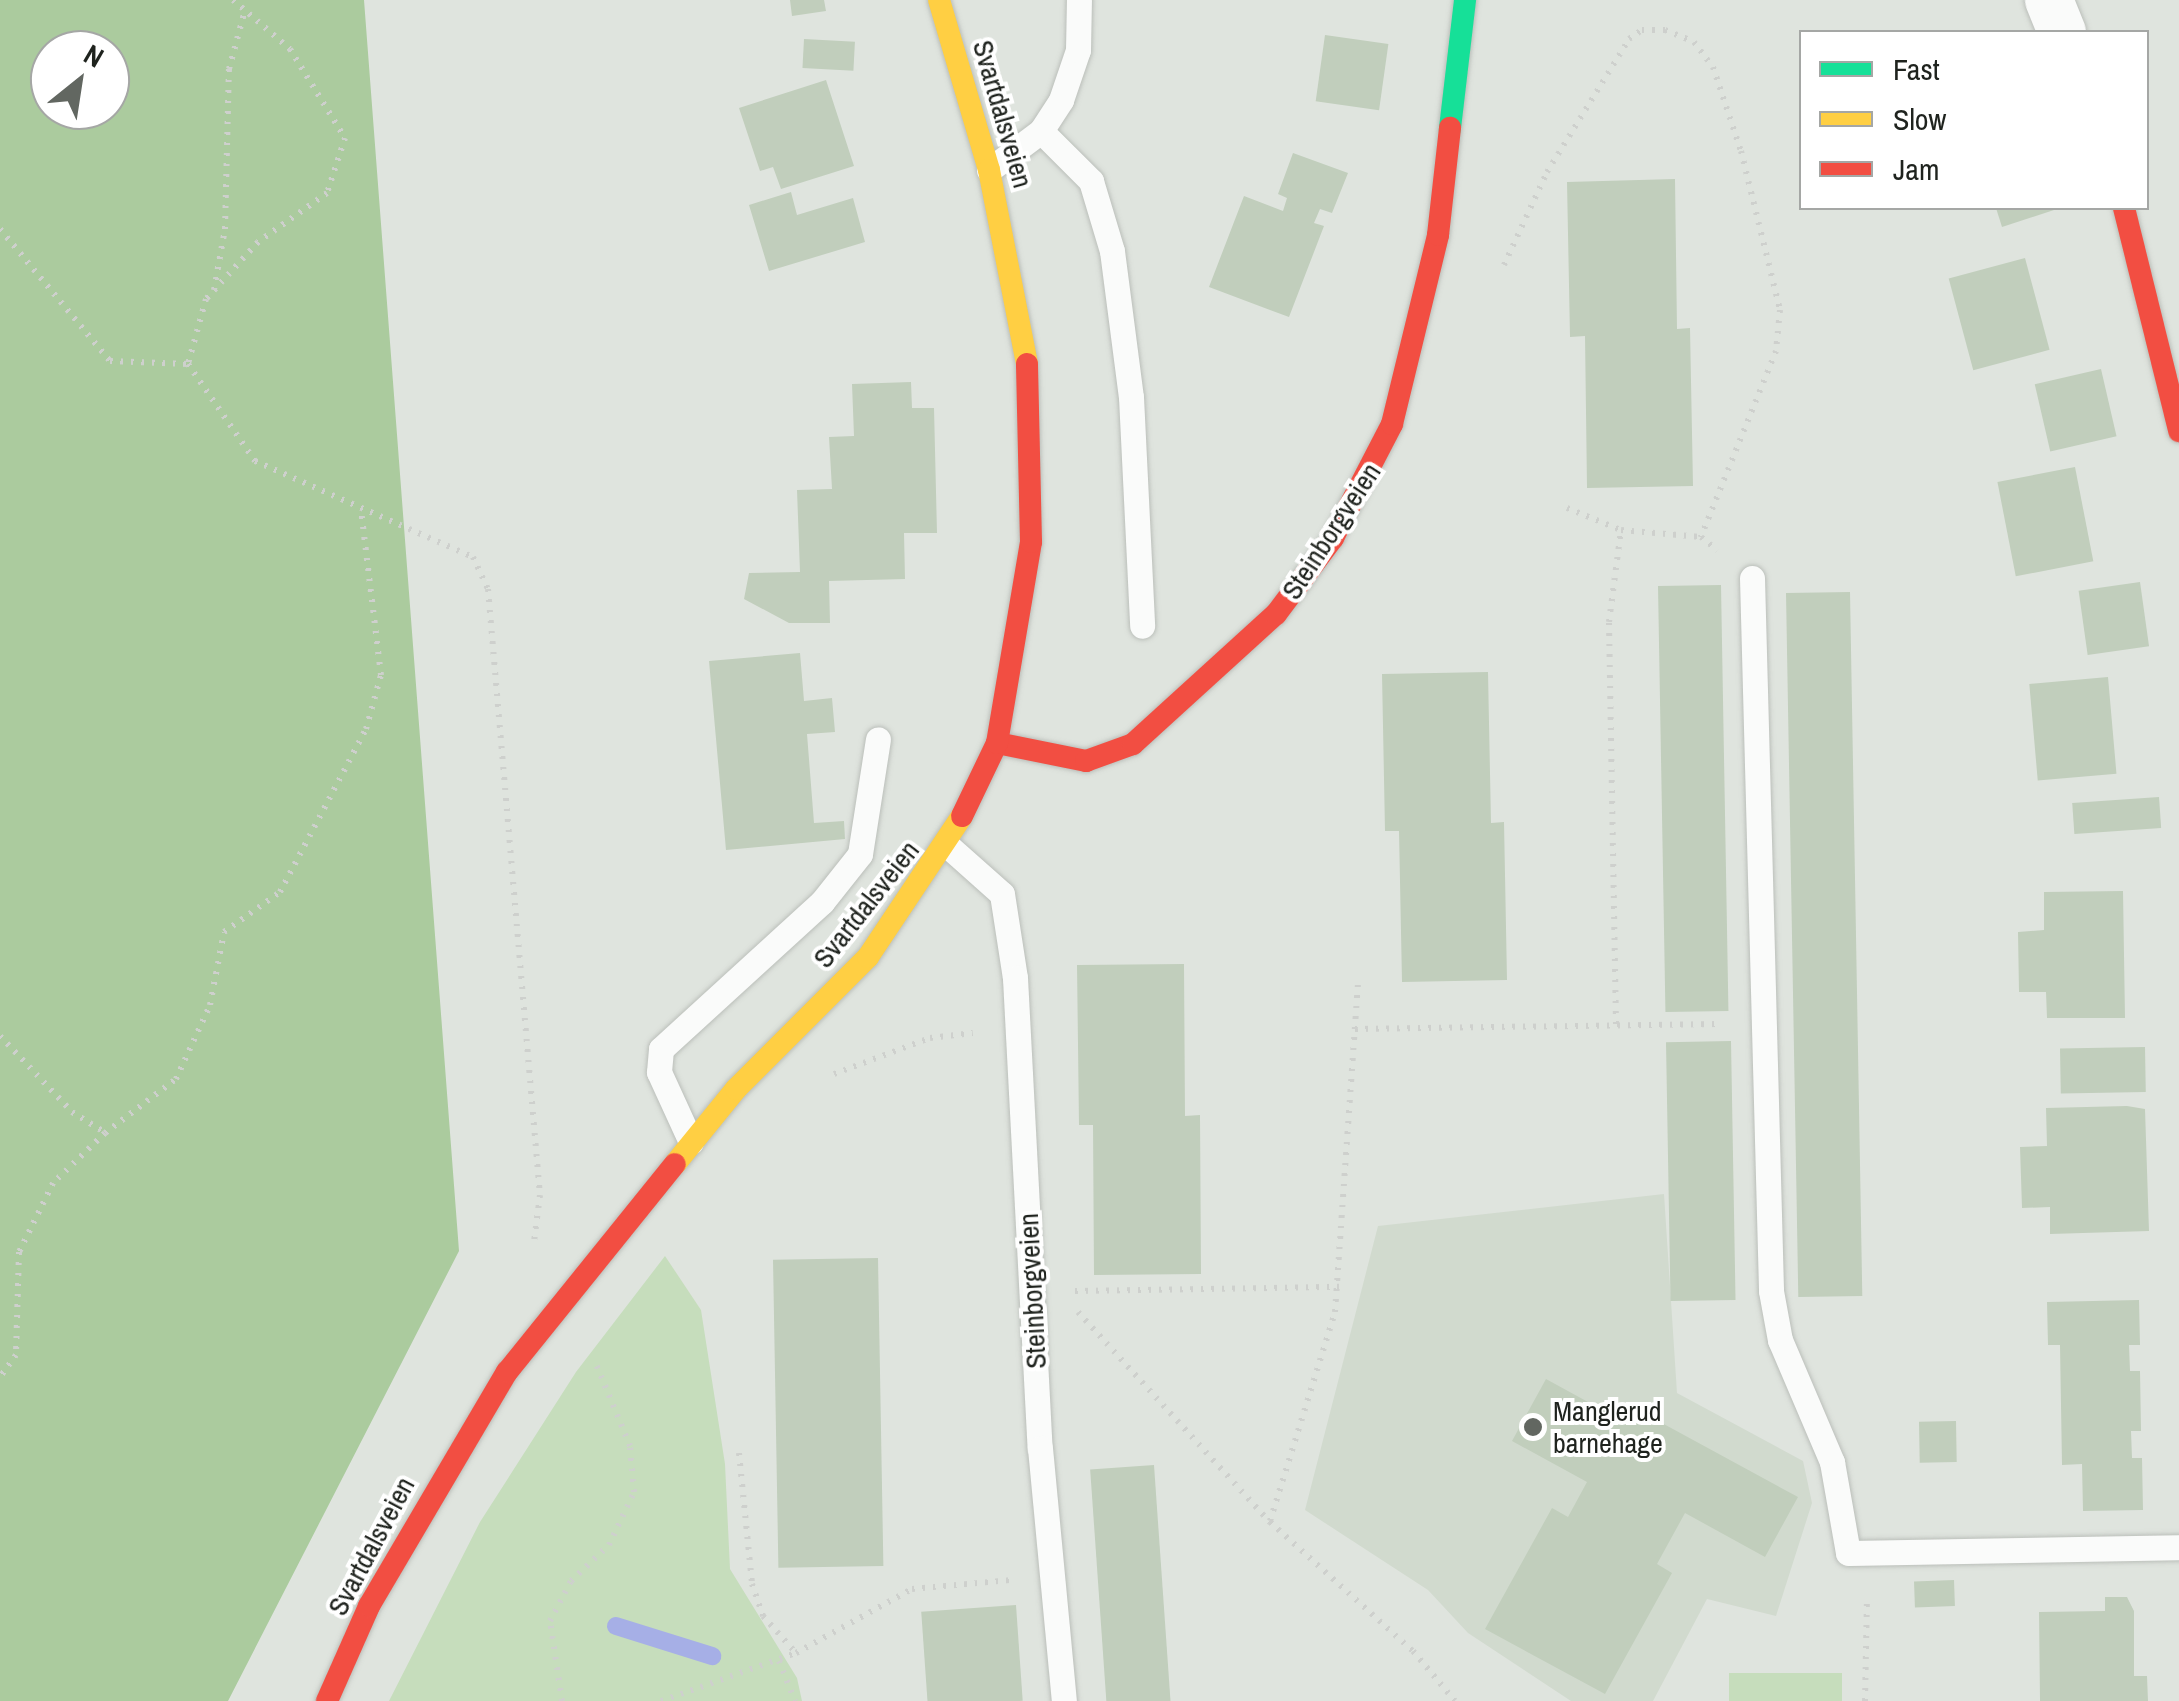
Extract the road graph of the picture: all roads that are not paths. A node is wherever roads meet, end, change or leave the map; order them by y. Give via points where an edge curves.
1 (939, 0) edge
2 (1079, 0) edge
3 (1465, 0) edge
4 (2050, 0) edge
5 (2061, 30) edge
6 (1041, 132) junction
7 (989, 170) junction
8 (2124, 210) edge
9 (2179, 431) edge
10 (1752, 578) road end
11 (1142, 626) dead end
12 (878, 739) dead end
13 (997, 743) junction
14 (948, 846) junction
15 (691, 1142) junction
16 (2179, 1546) edge
17 (328, 1701) edge
18 (1064, 1701) edge

1 - 7 street, Svartdalsveien
2 - 6 lane via 1078,50
3 - 13 street, Steinborgveien via 1438,235 1392,424 1333,538 1276,614 1133,744 1086,761
4 - 5 street
6 - 7 lane
6 - 11 lane via 1091,180 1112,251 1131,397
7 - 13 street, Svartdalsveien via 1028,372 1030,504
8 - 9 street
10 - 16 lane via 1777,1324 1832,1462 1848,1552
12 - 15 lane via 860,854 822,902 670,1032 661,1049 660,1072
13 - 14 street, Svartdalsveien
14 - 15 street, Svartdalsveien via 868,956
14 - 18 lane, Steinborgveien via 1002,894 1038,1286
15 - 17 street, Svartdalsveien via 590,1262 473,1423 370,1606

